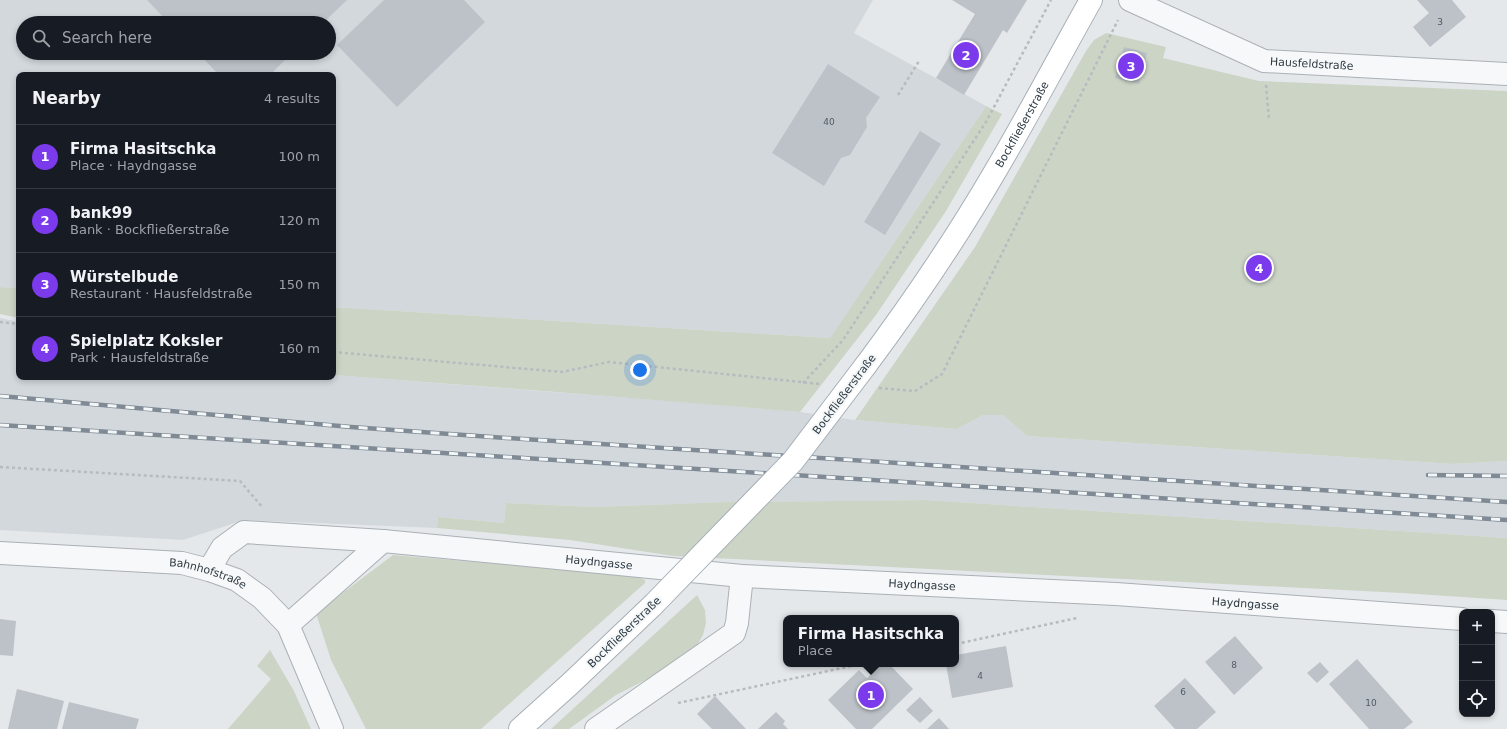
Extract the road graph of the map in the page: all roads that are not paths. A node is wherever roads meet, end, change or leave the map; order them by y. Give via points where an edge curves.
1 (1091, 0) edge
2 (1125, 7) edge
3 (1507, 74) edge
4 (383, 541) junction
5 (0, 553) edge
6 (209, 570) junction
7 (742, 576) junction
8 (1459, 619) edge
9 (1495, 621) edge
10 (1507, 622) edge
11 (288, 625) junction
12 (332, 729) edge
13 (520, 729) edge
14 (596, 729) edge

1 - 13 main road, Bockfließerstraße, bridge via 964,223 895,326 793,461 653,605
2 - 3 street, Hausfeldstraße via 1264,61
4 - 6 street, Haydngasse via 244,532 222,548
4 - 7 street, Haydngasse
4 - 11 street
5 - 6 street, Bahnhofstraße via 182,563
6 - 11 street, Bahnhofstraße via 237,580 262,598
7 - 8 street, Haydngasse via 1116,594
7 - 14 street via 734,633
9 - 10 street
11 - 12 street, Bahnhofstraße

